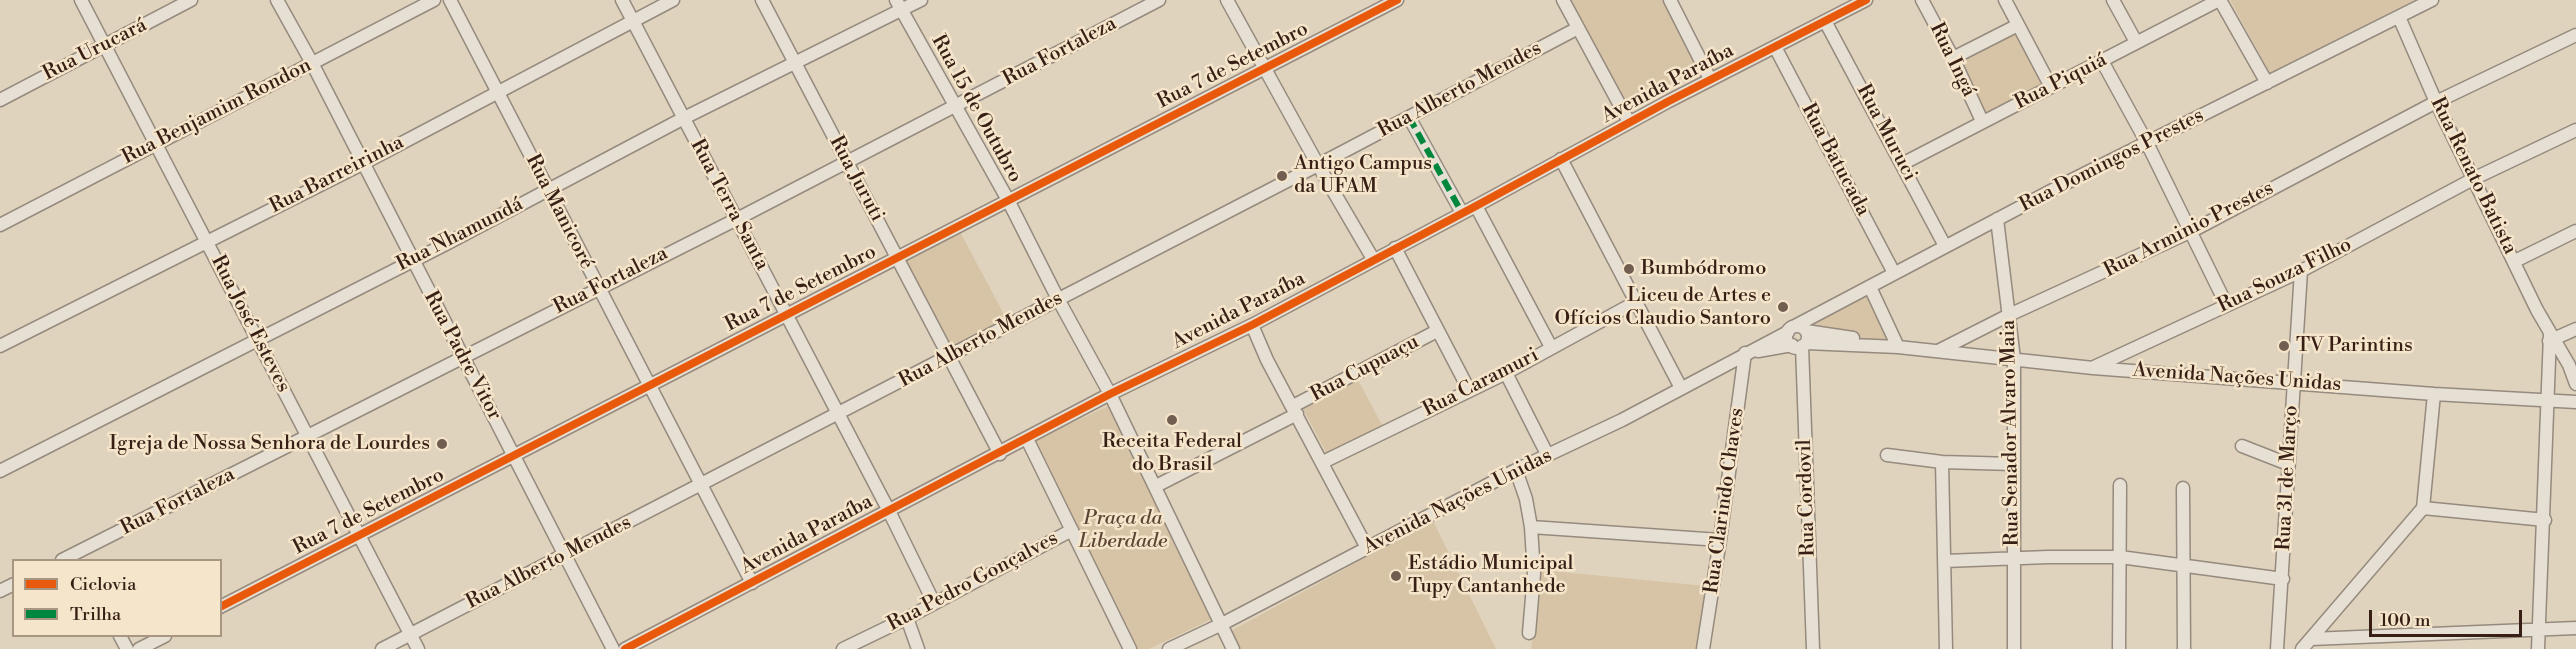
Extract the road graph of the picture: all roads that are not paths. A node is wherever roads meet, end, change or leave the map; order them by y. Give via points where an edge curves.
1 (81, 0) edge
2 (191, 0) edge
3 (277, 0) edge
4 (434, 0) edge
5 (450, 0) edge
6 (622, 0) edge
7 (673, 0) edge
8 (762, 0) edge
9 (921, 0) edge
10 (1159, 0) edge
11 (1227, 0) edge
12 (1396, 0) edge
13 (1563, 0) edge
14 (1670, 0) edge
15 (1866, 0) edge
16 (1922, 0) edge
17 (2005, 0) edge
18 (2113, 0) edge
19 (2220, 0) edge
20 (2432, 0) edge
21 (899, 5) edge
22 (2399, 17) junction
23 (633, 21) junction
24 (1825, 21) junction
25 (2018, 25) junction
26 (1578, 28) junction
27 (2576, 36) edge
28 (2136, 42) junction
29 (105, 45) junction
30 (1775, 46) junction
31 (1953, 58) junction
32 (2102, 61) junction
33 (312, 63) junction
34 (795, 64) junction
35 (1266, 68) junction
36 (1710, 80) junction
37 (2267, 83) junction
38 (2050, 87) junction
39 (496, 92) junction
40 (0, 100) edge
41 (2436, 102) junction
42 (957, 106) junction
43 (1409, 117) junction
44 (684, 118) junction
45 (1982, 121) junction
46 (1629, 122) junction
47 (2576, 130) edge
48 (157, 143) junction
49 (2147, 143) junction
50 (1561, 159) junction
51 (847, 161) junction
52 (362, 164) junction
53 (1902, 164) junction
54 (1318, 165) junction
55 (2475, 178) junction
56 (549, 189) junction
57 (1008, 200) junction
58 (1476, 206) junction
59 (1462, 213) junction
60 (737, 219) junction
61 (1997, 219) junction
62 (0, 225) edge
63 (2192, 231) junction
64 (2576, 231) edge
65 (207, 240) junction
66 (1945, 246) junction
67 (1395, 248) junction
68 (897, 258) junction
69 (1373, 259) junction
70 (412, 260) junction
71 (2515, 261) junction
72 (2301, 271) junction
73 (1894, 273) junction
74 (1870, 287) junction
75 (599, 288) junction
76 (1058, 299) junction
77 (1636, 302) junction
78 (2226, 304) junction
79 (786, 315) junction
80 (2009, 315) junction
81 (1252, 325) junction
82 (2576, 329) edge
83 (1437, 332) junction
84 (1798, 337) junction
85 (2551, 338) junction
86 (257, 339) junction
87 (0, 346) edge
88 (1551, 347) junction
89 (1898, 347) junction
90 (1939, 351) junction
91 (1745, 353) junction
92 (950, 356) junction
93 (463, 358) junction
94 (2014, 359) junction
95 (2572, 364) edge
96 (2093, 368) junction
97 (1506, 373) junction
98 (2293, 381) junction
99 (2576, 384) edge
100 (649, 385) junction
101 (1681, 388) junction
102 (1469, 390) junction
103 (1110, 394) junction
104 (2434, 394) junction
105 (2548, 400) junction
106 (2576, 402) edge
107 (1295, 410) junction
108 (837, 414) junction
109 (309, 436) junction
110 (1027, 439) junction
111 (2242, 446) dead end
112 (1000, 454) junction
113 (1887, 455) dead end
114 (515, 456) junction
115 (1548, 456) junction
116 (1323, 462) junction
117 (1942, 462) junction
118 (2013, 464) junction
119 (2288, 464) junction
120 (1516, 470) junction
121 (0, 471) edge
122 (701, 485) junction
123 (2120, 485) dead end
124 (1156, 486) junction
125 (2183, 488) dead end
126 (2423, 508) junction
127 (889, 511) junction
128 (2545, 520) junction
129 (1531, 527) junction
130 (1072, 530) junction
131 (360, 536) junction
132 (1720, 540) junction
133 (1367, 548) junction
134 (566, 554) junction
135 (80, 557) edge
136 (2120, 557) junction
137 (2013, 558) junction
138 (1945, 561) junction
139 (2184, 565) junction
140 (2283, 579) junction
141 (752, 583) junction
142 (933, 603) junction
143 (222, 606) edge
144 (907, 618) junction
145 (1222, 624) junction
146 (2576, 628) edge
147 (2540, 630) junction
148 (1529, 633) dead end
149 (411, 634) junction
150 (163, 637) edge
151 (2311, 639) junction
152 (139, 649) edge
153 (382, 649) edge
154 (418, 649) edge
155 (613, 649) edge
156 (626, 649) edge
157 (843, 649) edge
158 (918, 649) edge
159 (1130, 649) edge
160 (1169, 649) edge
161 (1233, 649) edge
162 (1703, 649) edge
163 (1813, 649) edge
164 (1946, 649) edge
165 (2014, 649) edge
166 (2119, 649) edge
167 (2184, 649) edge
168 (2277, 649) edge
169 (2302, 649) edge
170 (2538, 649) edge

1 - 29 street, Rua José Esteves
2 - 29 street, Rua Urucará
3 - 33 street, Rua Padre Vitor
4 - 33 street, Rua Benjamim Rondon
5 - 39 street, Rua Manicoré
6 - 23 street, Rua Terra Santa
7 - 23 street, Rua Barreirinha
8 - 34 street, Rua Juruti
9 - 21 street, Rua Nhamundá
10 - 42 street, Rua Fortaleza
11 - 35 street
12 - 35 street, Rua 7 de Setembro
13 - 26 street
14 - 36 street
15 - 24 street, Avenida Paraíba
16 - 31 street, Rua Ingá
17 - 25 street
18 - 28 street
19 - 28 street, Rua Piquiá
19 - 37 street
20 - 22 street, Rua Domingos Prestes
21 - 34 street, Rua Nhamundá
21 - 42 street, Rua 15 de Outubro
22 - 37 street, Rua Domingos Prestes
22 - 41 street, Rua Renato Batista
23 - 39 street, Rua Barreirinha
23 - 44 street, Rua Terra Santa
24 - 30 street, Avenida Paraíba
24 - 53 street, Rua Muruci
25 - 31 street
25 - 38 street
26 - 43 street, Rua Alberto Mendes
26 - 46 street
27 - 41 street, Rua Arminio Prestes
28 - 32 street, Rua Piquiá
29 - 40 street, Rua Urucará
29 - 48 street, Rua José Esteves
30 - 36 street, Avenida Paraíba
30 - 73 street, Rua Batucada
31 - 45 street, Rua Ingá
32 - 38 street, Rua Piquiá
32 - 49 street
33 - 48 street, Rua Benjamim Rondon
33 - 52 street, Rua Padre Vitor
34 - 44 street, Rua Nhamundá
34 - 51 street, Rua Juruti
35 - 54 street
35 - 57 street, Rua 7 de Setembro
36 - 46 street, Avenida Paraíba
37 - 49 street, Rua Domingos Prestes
38 - 45 street, Rua Piquiá
39 - 52 street, Rua Barreirinha
39 - 56 street, Rua Manicoré
41 - 55 street, Rua Renato Batista
41 - 63 street, Rua Arminio Prestes
42 - 51 street, Rua Fortaleza
42 - 57 street, Rua 15 de Outubro
43 - 54 street, Rua Alberto Mendes
43 - 59 street
44 - 56 street, Rua Nhamundá
44 - 60 street, Rua Terra Santa
45 - 53 street, Rua Piquiá
46 - 50 street, Avenida Paraíba
47 - 55 street, Rua Souza Filho
48 - 62 street, Rua Benjamim Rondon
48 - 65 street, Rua José Esteves
49 - 61 street, Rua Domingos Prestes
49 - 63 street
50 - 58 street, Avenida Paraíba
50 - 77 street
51 - 60 street, Rua Fortaleza
51 - 68 street, Rua Juruti
52 - 65 street, Rua Barreirinha
52 - 70 street, Rua Padre Vitor
53 - 66 street, Rua Muruci
54 - 69 street
54 - 76 street, Rua Alberto Mendes
55 - 71 street, Rua Renato Batista
55 - 72 street, Rua Souza Filho
56 - 70 street, Rua Nhamundá
56 - 75 street, Rua Manicoré
57 - 68 street, Rua 7 de Setembro
57 - 76 street, Rua 15 de Outubro
58 - 59 street, Avenida Paraíba
58 - 88 street
59 - 67 street, Avenida Paraíba
60 - 75 street, Rua Fortaleza
60 - 79 street, Rua Terra Santa
61 - 66 street, Rua Domingos Prestes
61 - 80 street, Rua Senador Alvaro Maia
63 - 78 street
63 - 80 street, Rua Arminio Prestes
64 - 71 street
65 - 86 street, Rua José Esteves
65 - 87 street, Rua Barreirinha
66 - 73 street, Rua Domingos Prestes
67 - 69 street, Avenida Paraíba
67 - 83 street
68 - 79 street, Rua 7 de Setembro
68 - 92 street, Rua Juruti
69 - 81 street, Avenida Paraíba
70 - 86 street, Rua Nhamundá
70 - 93 street, Rua Padre Vitor
71 - 85 street, Rua Renato Batista
72 - 78 street, Rua Souza Filho
72 - 98 street, Rua 31 de Março
73 - 74 street, Rua Domingos Prestes
74 - 84 street, Rua Domingos Prestes
74 - 89 street
75 - 93 street, Rua Fortaleza
75 - 100 street, Rua Manicoré
76 - 92 street, Rua Alberto Mendes
76 - 103 street, Rua 15 de Outubro
77 - 88 street, Rua Caramuri
77 - 101 street
78 - 96 street, Rua Souza Filho
79 - 100 street, Rua 7 de Setembro
79 - 108 street, Rua Terra Santa
80 - 90 street, Rua Arminio Prestes
80 - 94 street, Rua Senador Alvaro Maia
81 - 103 street, Avenida Paraíba
81 - 107 street
82 - 85 street
83 - 102 street
83 - 107 street, Rua Cupuaçu
84 - 89 street, Avenida Nações Unidas
84 - 91 street, Rua Domingos Prestes
84 - 163 street, Rua Cordovil
85 - 95 street, Rua Renato Batista
85 - 105 street, Rua Renato Batista
86 - 109 street, Rua José Esteves
86 - 121 street, Rua Nhamundá
88 - 97 street, Rua Caramuri
89 - 90 street, Avenida Nações Unidas
90 - 94 street, Avenida Nações Unidas
91 - 101 street, Avenida Nações Unidas
91 - 132 street, Rua Clarindo Chaves
92 - 108 street, Rua Alberto Mendes
92 - 112 street, Rua Juruti
93 - 109 street, Rua Fortaleza
93 - 114 street, Rua Padre Vitor
94 - 96 street, Avenida Nações Unidas
94 - 118 street, Rua Senador Alvaro Maia
95 - 99 street, Rua Renato Batista
96 - 98 street, Avenida Nações Unidas
97 - 102 street, Rua Caramuri
97 - 115 street
98 - 104 street, Avenida Nações Unidas
98 - 119 street, Rua 31 de Março
100 - 114 street, Rua 7 de Setembro
100 - 122 street, Rua Manicoré
101 - 115 street, Avenida Nações Unidas
102 - 116 street, Rua Caramuri
103 - 110 street, Avenida Paraíba
103 - 124 street, Rua 15 de Outubro
104 - 105 street, Avenida Nações Unidas
104 - 126 street
105 - 106 street, Avenida Nações Unidas
105 - 128 street, Rua Renato Batista
107 - 116 street
107 - 124 street
108 - 122 street, Rua Alberto Mendes
108 - 127 street, Rua Terra Santa
109 - 131 street, Rua José Esteves
109 - 135 street, Rua Fortaleza
110 - 112 street, Avenida Paraíba
110 - 130 street
111 - 119 street
112 - 127 street, Avenida Paraíba
113 - 117 street
114 - 131 street, Rua 7 de Setembro
114 - 134 street, Rua Padre Vitor
115 - 120 street, Avenida Nações Unidas
116 - 133 street
117 - 118 street
117 - 138 street
118 - 137 street, Rua Senador Alvaro Maia
119 - 140 street, Rua 31 de Março
120 - 129 street via 1527,499
120 - 133 street, Avenida Nações Unidas
122 - 134 street, Rua Alberto Mendes
122 - 141 street, Rua Manicoré
123 - 136 street
124 - 145 street, Rua 15 de Outubro
125 - 139 street
126 - 128 street
126 - 151 street
127 - 141 street, Avenida Paraíba
127 - 142 street, Rua Terra Santa
128 - 147 street, Rua Renato Batista
129 - 132 street
129 - 148 street via 1534,574
130 - 142 street, Rua Pedro Gonçalves
130 - 159 street
131 - 143 street, Rua 7 de Setembro
131 - 149 street, Rua José Esteves
132 - 162 street, Rua Clarindo Chaves
133 - 145 street, Avenida Nações Unidas
134 - 149 street, Rua Alberto Mendes
134 - 155 street, Rua Padre Vitor
136 - 137 street
136 - 139 street
136 - 166 street
137 - 138 street
137 - 165 street, Rua Senador Alvaro Maia
138 - 164 street
139 - 140 street
139 - 167 street
140 - 168 street, Rua 31 de Março
141 - 156 street, Avenida Paraíba
142 - 144 street, Rua Pedro Gonçalves
144 - 157 street, Rua Pedro Gonçalves
144 - 158 street
145 - 160 street, Avenida Nações Unidas
145 - 161 street, Rua 15 de Outubro
146 - 147 street
147 - 151 street
147 - 170 street, Rua Renato Batista
149 - 153 street, Rua Alberto Mendes
149 - 154 street, Rua José Esteves
150 - 152 street
151 - 169 street

